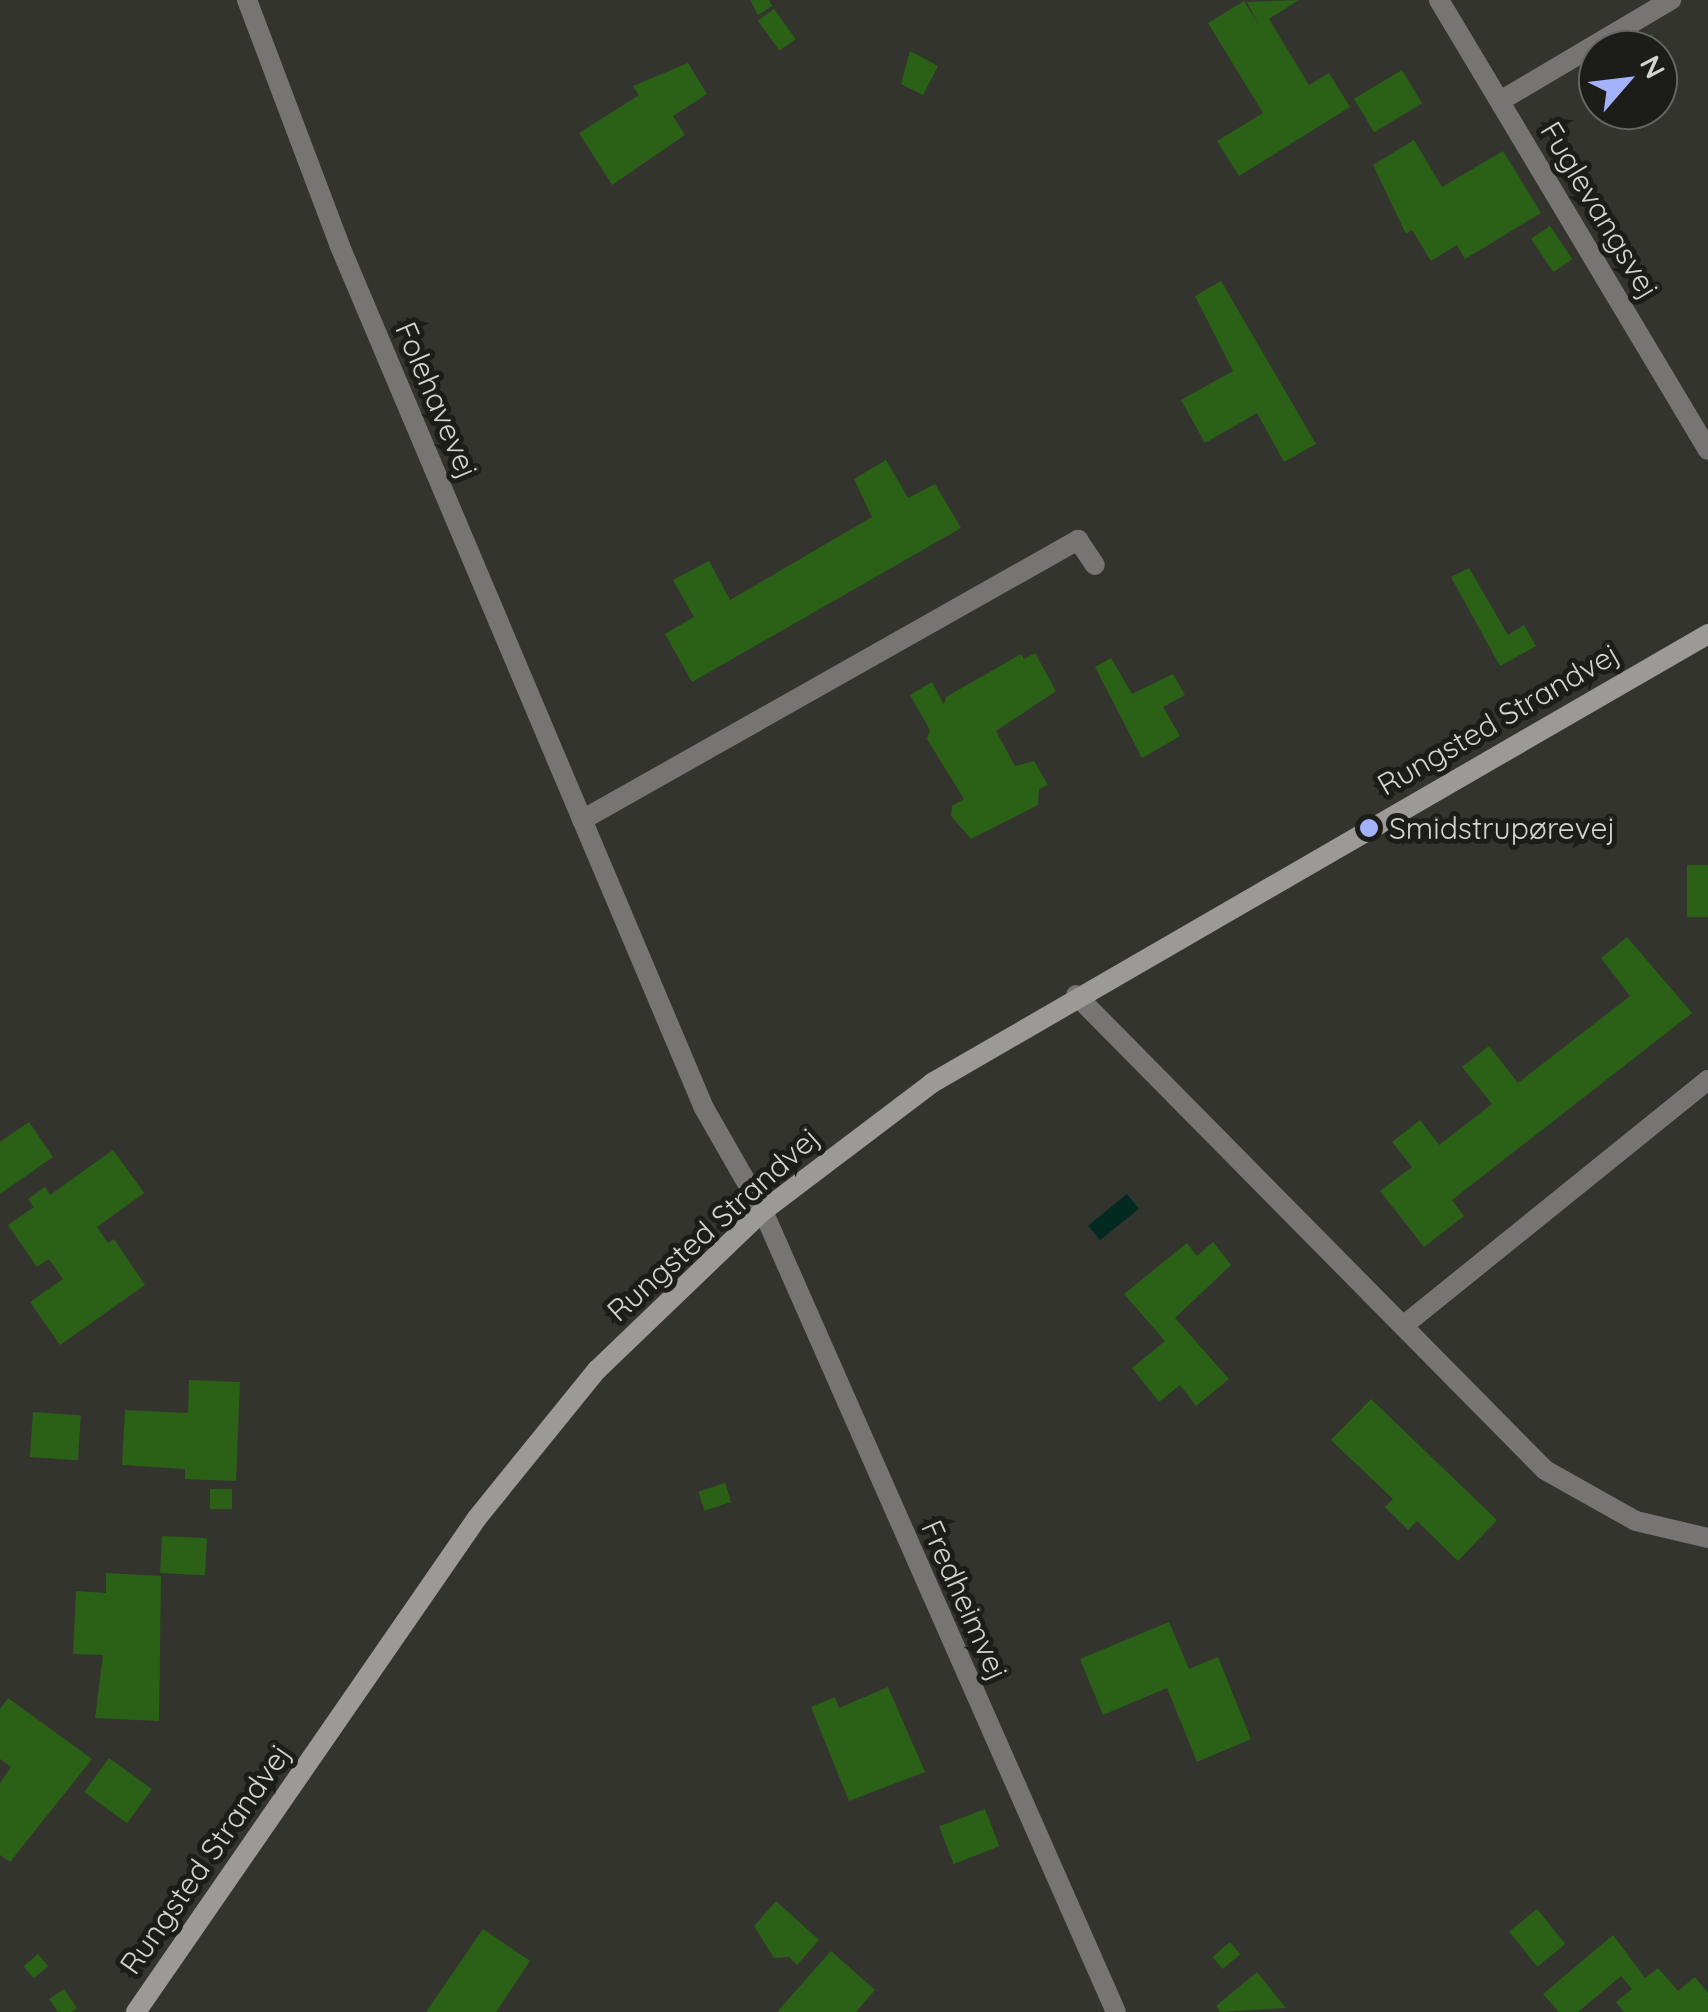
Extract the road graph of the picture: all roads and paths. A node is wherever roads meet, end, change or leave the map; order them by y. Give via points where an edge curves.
1 (247, 0) edge
2 (1440, 0) edge
3 (1671, 0) edge
4 (1500, 102) junction
5 (1708, 450) edge
6 (1095, 565) dead end
7 (1708, 634) edge
8 (582, 820) junction
9 (1076, 996) junction
10 (1708, 1080) edge
11 (762, 1211) junction
12 (1402, 1326) junction
13 (1708, 1538) edge
14 (136, 2012) edge
15 (1116, 2012) edge

1 - 8 street, Folehavevej via 339,244
2 - 4 street, Fuglevangsvej
3 - 4 street
4 - 5 street, Fuglevangsvej
6 - 8 street via 1078,540
7 - 9 main road, Rungsted Strandvej
8 - 11 street, Folehavevej via 704,1108
9 - 11 main road, Rungsted Strandvej via 905,1101
9 - 12 street
10 - 12 street
11 - 14 main road, Rungsted Strandvej via 597,1370 476,1518
11 - 15 street, Fredheimvej
12 - 13 street via 1545,1470 1636,1521

